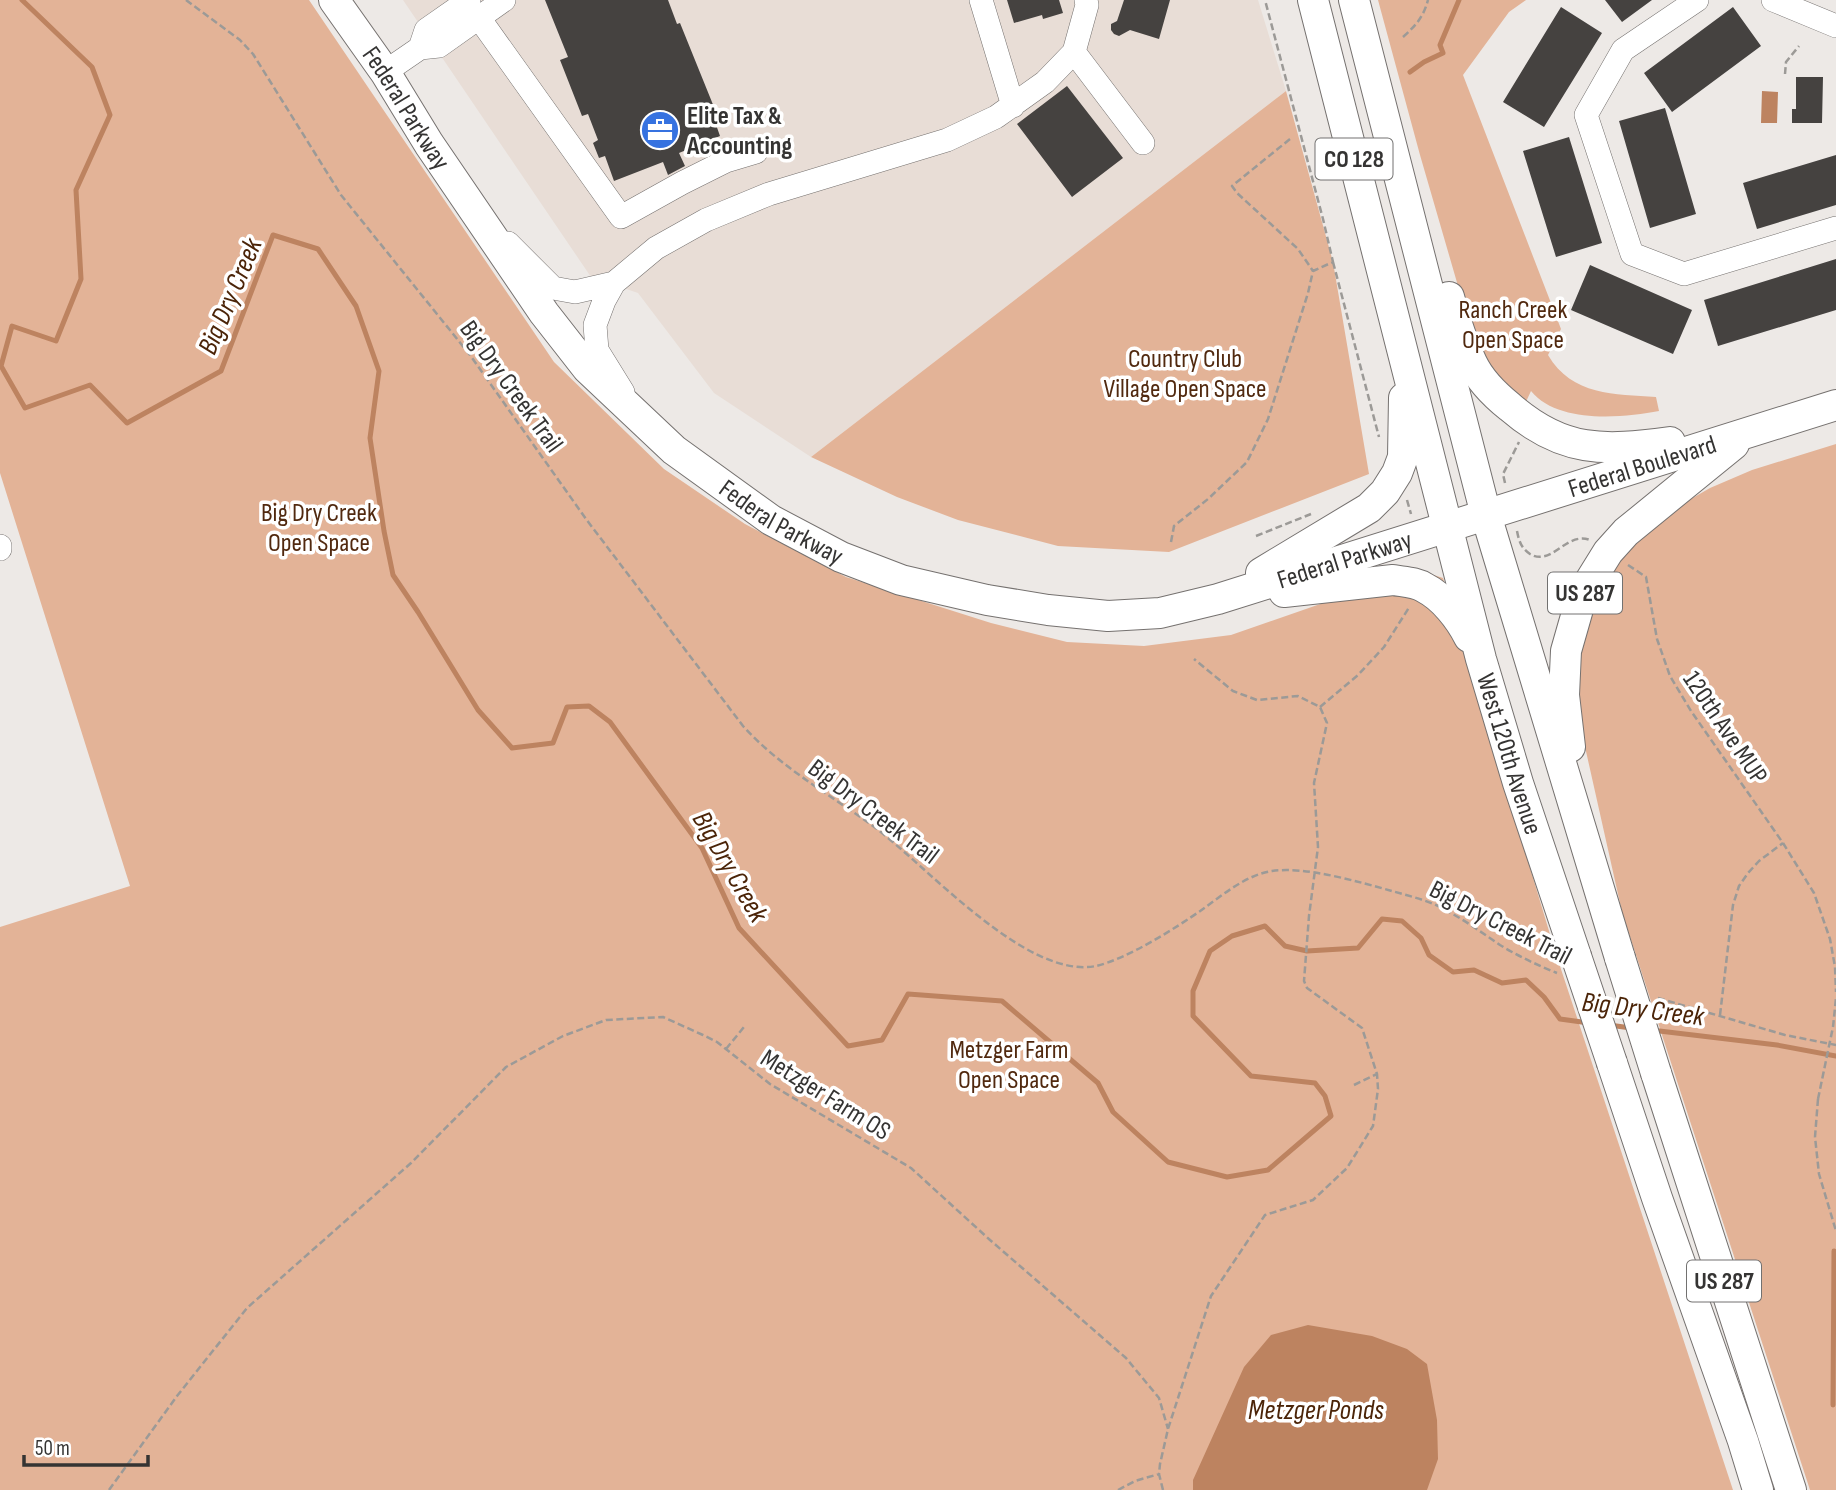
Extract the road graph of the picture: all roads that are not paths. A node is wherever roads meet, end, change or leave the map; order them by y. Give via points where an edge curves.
1 (334, 0) edge
2 (504, 0) edge
3 (981, 0) edge
4 (1086, 0) edge
5 (1306, 0) edge
6 (1314, 0) edge
7 (1354, 0) edge
8 (1697, 0) edge
9 (1773, 0) edge
10 (474, 9) edge
11 (1836, 26) edge
12 (1321, 28) junction
13 (1365, 41) junction
14 (1074, 52) junction
15 (384, 72) junction
16 (1013, 106) junction
17 (1143, 143) dead end
18 (756, 152) dead end
19 (479, 215) junction
20 (1836, 228) edge
21 (614, 283) junction
22 (1404, 355) junction
23 (1836, 405) edge
24 (645, 424) junction
25 (1747, 433) junction
26 (1486, 515) junction
27 (1448, 527) junction
28 (1218, 599) junction
29 (1481, 659) junction
30 (1578, 820) junction
31 (1758, 1490) edge
32 (1791, 1490) edge

1 - 15 main road, Federal Parkway
2 - 10 street
3 - 16 street
4 - 14 street
5 - 12 main road
6 - 12 main road, West 120th Avenue / CO 128
7 - 13 main road, West 120th Avenue / CO 128
8 - 20 street via 1623,50 1586,115 1632,254 1684,274
9 - 11 street
10 - 15 street via 439,46 420,48
10 - 18 street via 621,217 726,161
12 - 22 main road, West 120th Avenue / CO 128
13 - 25 main road via 1399,126 1456,322 1473,365 1493,393 1539,429 1563,441 1595,447 1626,448
13 - 26 main road, West 120th Avenue / CO 128
14 - 16 street
14 - 17 street
15 - 19 main road, Federal Parkway
16 - 21 street via 947,140 769,194 706,220 656,248
19 - 21 street via 553,288 575,292
19 - 24 main road, Federal Parkway via 587,368
21 - 24 street via 595,325 597,350
22 - 27 main road, West 120th Avenue / CO 128
22 - 28 main road via 1403,457 1385,492 1369,508
23 - 25 main road, Federal Boulevard / US 287
24 - 28 main road, Federal Parkway via 771,520 841,557 901,580 987,600 1108,616 1160,613
25 - 26 main road, Federal Boulevard / US 287
25 - 30 main road, US 287 via 1626,532 1590,581 1566,651 1564,695
26 - 27 main road, Federal Boulevard / US 287
26 - 30 main road, West 120th Avenue / US 287
27 - 28 main road, Federal Parkway
27 - 29 main road, West 120th Avenue / US 287
28 - 29 main road via 1393,580 1410,583 1441,599 1466,629
29 - 31 main road, West 120th Avenue / US 287, bridge via 1569,965 1612,1063
30 - 32 main road, West 120th Avenue / US 287, bridge

